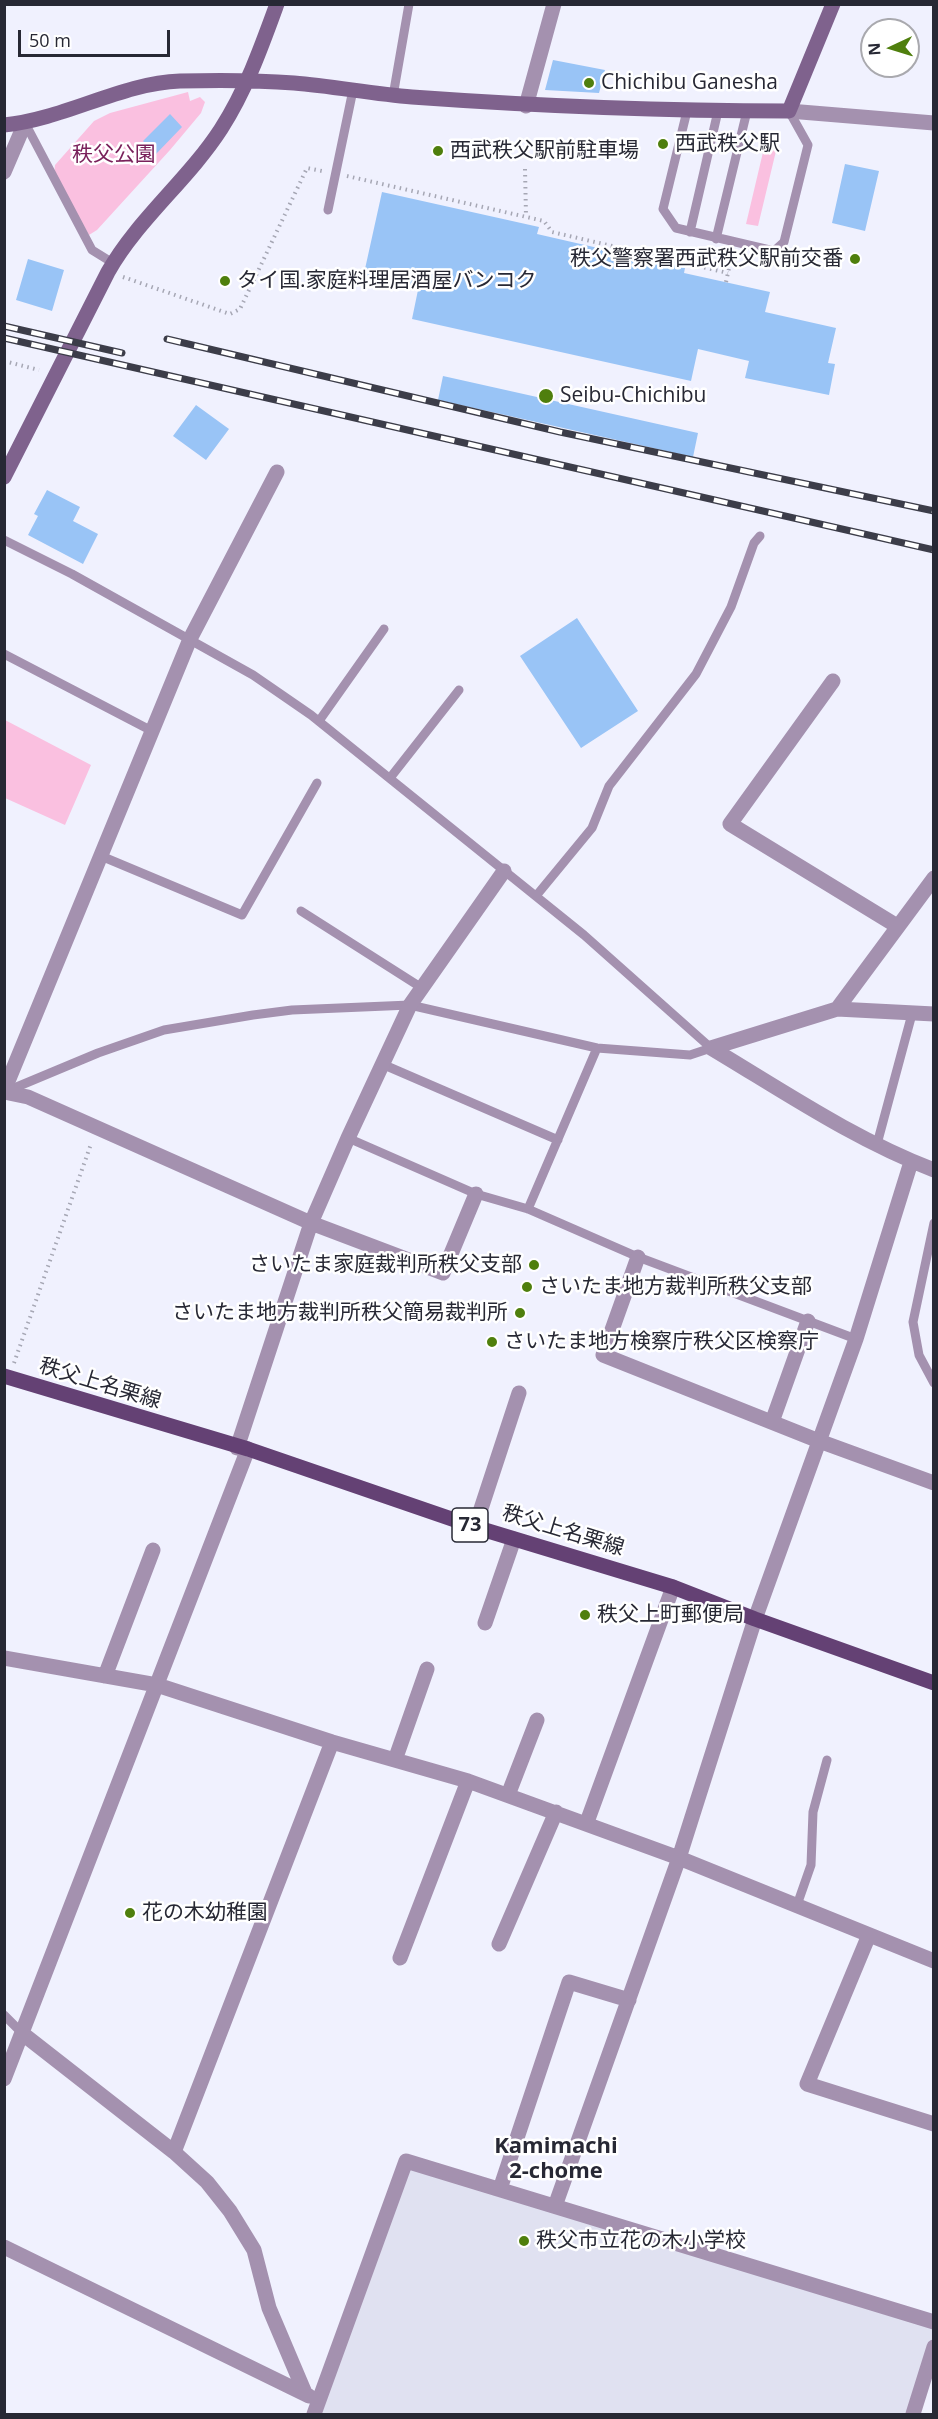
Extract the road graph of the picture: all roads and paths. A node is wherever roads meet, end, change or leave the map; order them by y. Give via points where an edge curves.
1 (277, 4) edge
2 (409, 4) edge
3 (554, 4) edge
4 (833, 4) edge
5 (248, 81) junction
6 (353, 90) junction
7 (393, 96) junction
8 (526, 106) junction
9 (687, 111) junction
10 (718, 111) junction
11 (747, 111) junction
12 (789, 111) junction
13 (25, 123) junction
14 (933, 123) edge
15 (4, 125) edge
16 (525, 169) dead end
17 (4, 172) edge
18 (336, 174) junction
19 (328, 210) dead end
20 (526, 216) junction
21 (690, 232) junction
22 (716, 239) junction
23 (734, 243) junction
24 (111, 268) junction
25 (728, 273) junction
26 (726, 282) dead end
27 (4, 361) edge
28 (57, 375) junction
29 (277, 472) dead end
30 (4, 477) edge
31 (760, 536) dead end
32 (4, 540) edge
33 (384, 629) dead end
34 (190, 639) junction
35 (4, 654) edge
36 (832, 681) dead end
37 (459, 690) dead end
38 (319, 722) junction
39 (152, 731) junction
40 (390, 778) junction
41 (317, 783) dead end
42 (101, 856) junction
43 (504, 871) junction
44 (933, 878) edge
45 (536, 896) junction
46 (301, 911) dead end
47 (897, 926) junction
48 (422, 988) junction
49 (410, 1005) junction
50 (837, 1010) junction
51 (912, 1014) junction
52 (933, 1014) edge
53 (597, 1048) junction
54 (711, 1048) junction
55 (382, 1064) junction
56 (4, 1092) edge
57 (96, 1129) junction
58 (348, 1138) junction
59 (558, 1140) junction
60 (877, 1144) junction
61 (911, 1162) junction
62 (933, 1170) edge
63 (477, 1194) junction
64 (528, 1209) junction
65 (311, 1223) junction
66 (933, 1223) edge
67 (638, 1257) junction
68 (808, 1321) junction
69 (856, 1339) junction
70 (7, 1377) edge
71 (933, 1383) edge
72 (519, 1393) dead end
73 (772, 1422) junction
74 (819, 1441) junction
75 (243, 1448) junction
76 (933, 1483) edge
77 (475, 1527) junction
78 (514, 1539) junction
79 (153, 1550) dead end
80 (674, 1587) junction
81 (755, 1619) junction
82 (485, 1623) dead end
83 (4, 1658) edge
84 (427, 1669) dead end
85 (105, 1676) junction
86 (933, 1683) edge
87 (157, 1684) junction
88 (537, 1720) dead end
89 (332, 1742) junction
90 (395, 1760) junction
91 (827, 1760) dead end
92 (468, 1781) junction
93 (508, 1795) junction
94 (556, 1812) junction
95 (587, 1822) junction
96 (679, 1858) junction
97 (797, 1905) junction
98 (869, 1935) junction
99 (500, 1944) dead end
100 (400, 1958) dead end
101 (933, 1961) edge
102 (629, 2000) junction
103 (4, 2015) edge
104 (23, 2034) junction
105 (4, 2079) edge
106 (933, 2124) edge
107 (174, 2152) junction
108 (500, 2189) junction
109 (555, 2206) junction
110 (4, 2247) edge
111 (933, 2322) edge
112 (933, 2347) edge
113 (312, 2403) edge
114 (913, 2415) edge

1 - 5 street
2 - 7 lane
3 - 8 street
4 - 12 street
5 - 6 street
5 - 13 street via 160,83
5 - 24 street via 220,130 128,240
6 - 7 street
6 - 18 lane
7 - 8 street
8 - 9 street
9 - 10 street
9 - 21 lane via 663,209 676,228
10 - 11 street
10 - 21 lane
11 - 12 street
11 - 22 lane
12 - 14 street
12 - 23 lane via 808,146 784,242 774,251
13 - 15 street
13 - 17 street
13 - 24 lane via 92,250
16 - 20 path
18 - 19 lane
18 - 20 path
18 - 24 path via 307,168 240,309 230,314
20 - 25 path via 544,221 552,232
21 - 22 lane
22 - 23 lane
23 - 25 path
24 - 28 street
25 - 26 path
27 - 28 path
28 - 30 street
29 - 34 street
31 - 45 lane via 731,607 696,674 609,786 592,828
32 - 34 lane
33 - 38 lane
34 - 38 lane via 253,675
34 - 39 street
35 - 39 lane
36 - 47 street via 730,824
37 - 40 lane
38 - 40 lane
39 - 42 street
40 - 43 lane
41 - 42 lane via 242,915
42 - 56 street
43 - 45 lane
43 - 48 street
44 - 47 street
45 - 54 lane
46 - 48 lane
47 - 50 street
48 - 49 street
49 - 53 lane
49 - 55 street
49 - 56 lane via 292,1010 164,1030
50 - 51 street
50 - 54 street
51 - 52 street
51 - 60 lane
53 - 54 lane via 690,1055
53 - 59 lane
54 - 60 street
55 - 58 street
55 - 59 lane
56 - 57 street via 28,1097
57 - 65 street
57 - 70 path
58 - 63 lane
58 - 65 street
59 - 64 lane
60 - 61 street
61 - 62 street
61 - 69 street
63 - 64 lane
63 - 65 street via 443,1273
64 - 67 lane
65 - 75 street
66 - 71 lane via 913,1322 919,1355
67 - 68 lane
67 - 73 street via 603,1355
68 - 69 lane
68 - 73 street
69 - 74 street
70 - 75 main road, 秩父上名栗線 / 73
72 - 77 street
73 - 74 street
74 - 76 street
74 - 81 street
75 - 77 main road, 秩父上名栗線 / 73
75 - 87 street
77 - 78 main road, 秩父上名栗線 / 73
78 - 80 main road, 秩父上名栗線 / 73
78 - 82 street
79 - 85 street
80 - 81 main road, 秩父上名栗線 / 73
80 - 95 street
81 - 86 main road, 秩父上名栗線 / 73
81 - 96 street
83 - 85 street
84 - 90 street
85 - 87 street
87 - 89 street
87 - 104 street
88 - 93 street
89 - 90 street
89 - 107 street
90 - 92 street
91 - 97 lane via 813,1812 811,1865
92 - 93 street
92 - 100 street
93 - 94 street
94 - 95 street
94 - 99 street
95 - 96 street
96 - 97 street
96 - 102 street
97 - 98 street
98 - 101 street
98 - 106 street via 807,2084
102 - 108 street via 570,1982
102 - 109 street
103 - 104 lane
104 - 105 street
104 - 107 street
107 - 113 street via 207,2182 254,2250 269,2308
108 - 109 street
108 - 113 street via 406,2161
109 - 111 street
110 - 113 street
112 - 114 street

